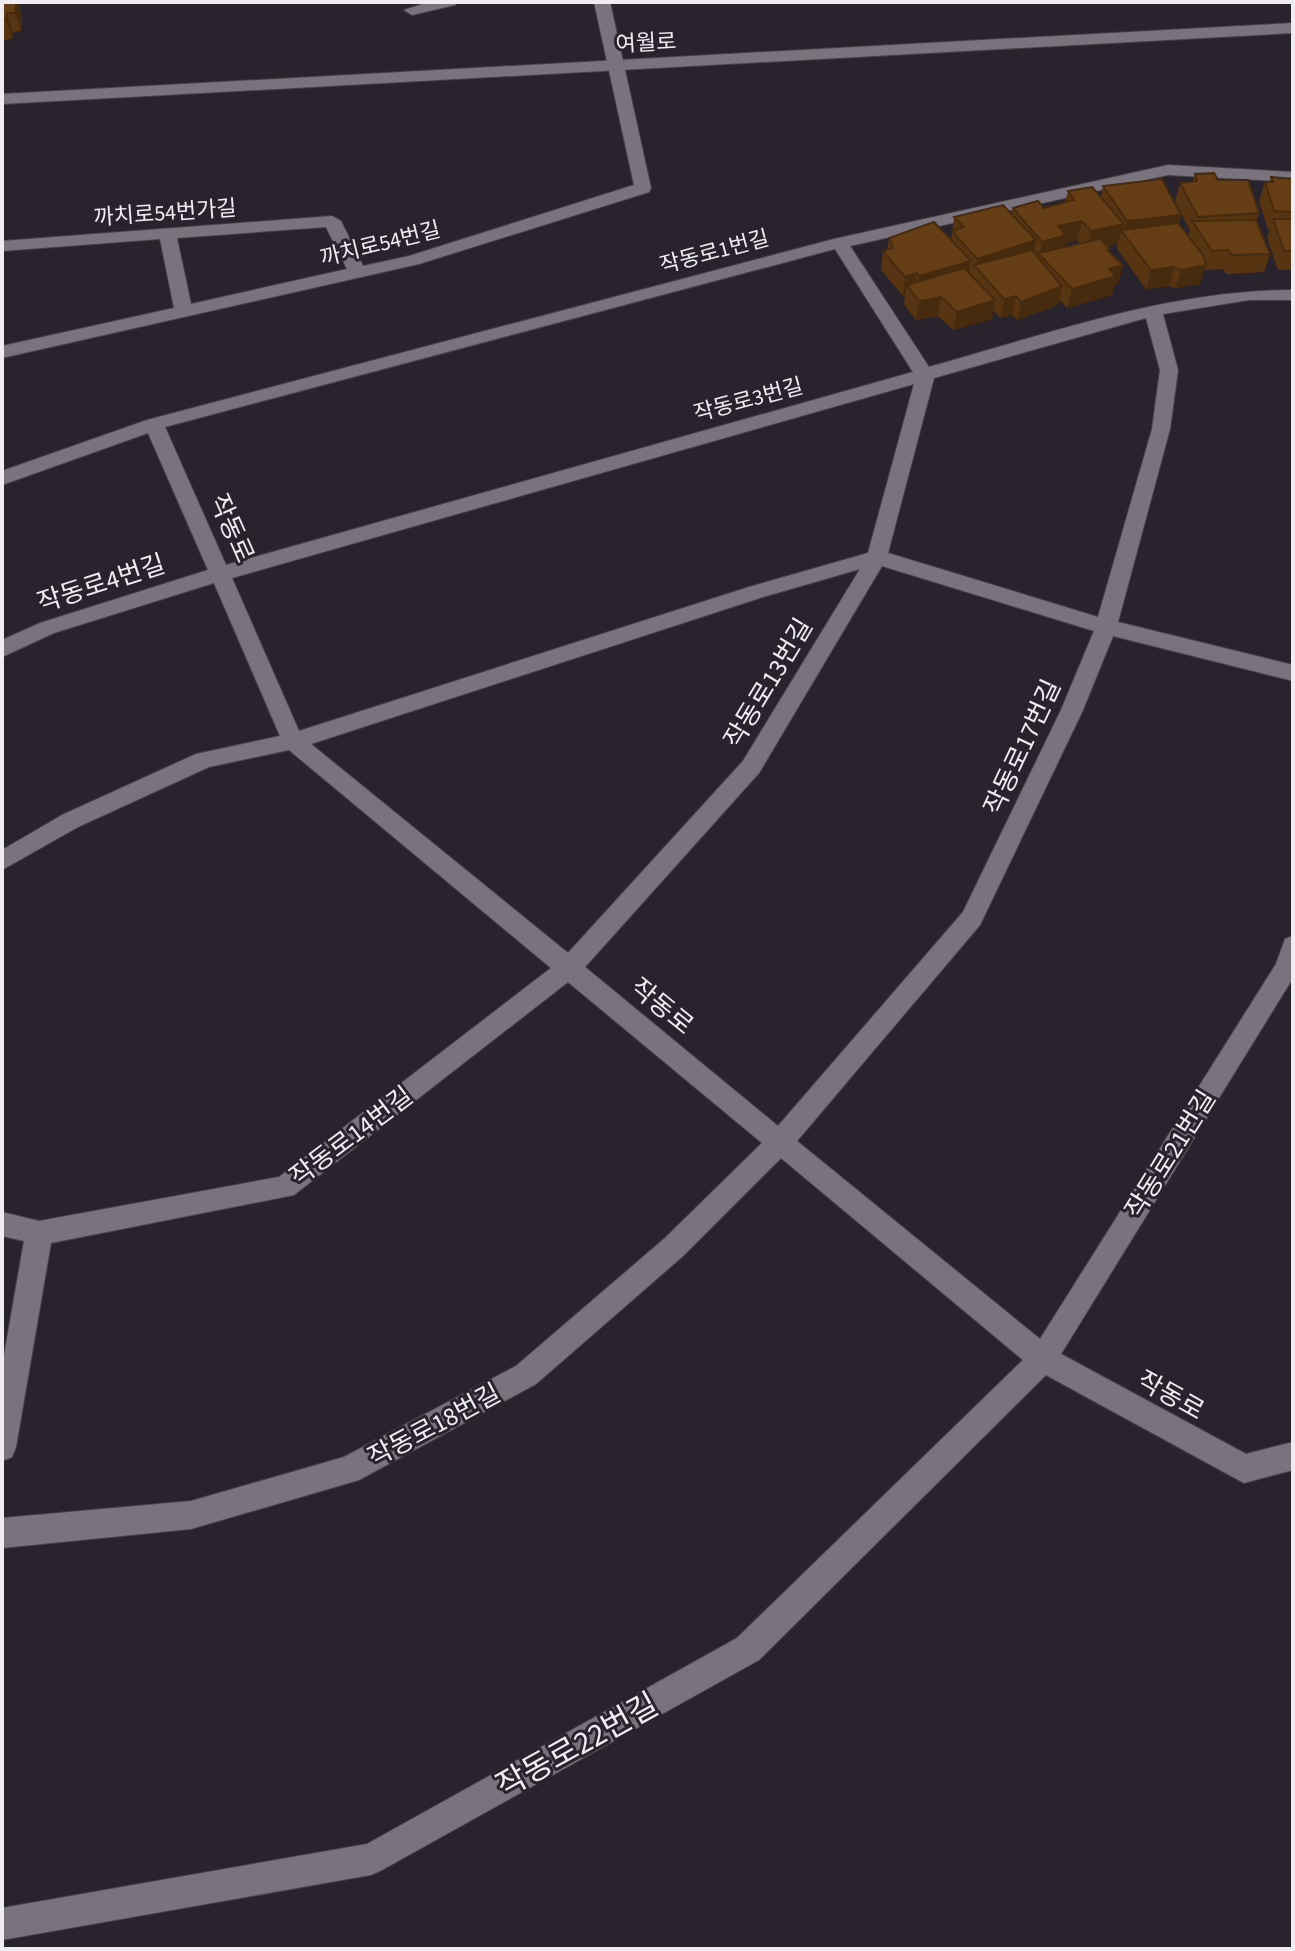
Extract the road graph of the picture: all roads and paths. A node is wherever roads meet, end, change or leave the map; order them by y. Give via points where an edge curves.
1 (450, 2) edge
2 (602, 2) edge
3 (412, 10) dead end
4 (1293, 28) edge
5 (618, 65) junction
6 (2, 99) edge
7 (1293, 177) edge
8 (168, 234) junction
9 (840, 243) junction
10 (2, 246) edge
11 (358, 273) junction
12 (1293, 295) edge
13 (1153, 310) junction
14 (184, 312) junction
15 (2, 352) edge
16 (925, 376) junction
17 (154, 424) junction
18 (2, 478) edge
19 (877, 557) junction
20 (220, 574) junction
21 (1106, 627) junction
22 (2, 649) edge
23 (1293, 673) edge
24 (293, 741) junction
25 (2, 861) edge
26 (1293, 946) edge
27 (569, 968) junction
28 (780, 1142) junction
29 (2, 1224) edge
30 (39, 1233) junction
31 (1043, 1359) junction
32 (2, 1447) edge
33 (1293, 1456) edge
34 (2, 1533) edge
35 (2, 1924) edge

1 - 3 street
2 - 5 street
4 - 5 street, 여월로
5 - 6 street, 여월로
5 - 11 street, 까치로54번길 via 643,188
7 - 9 street, 작동로1번길 via 1168,170
8 - 10 street, 까치로54번가길
8 - 11 street, 까치로54번가길 via 332,221
8 - 14 street
9 - 16 street
9 - 17 street, 작동로1번길
11 - 14 street, 까치로54번길
12 - 13 street, 작동로3번길 via 1249,295
13 - 16 street, 작동로3번길
13 - 21 street, 작동로17번길 via 1169,370 1161,429
14 - 15 street, 까치로54번길
16 - 19 street, 작동로13번길
16 - 20 street, 작동로3번길
17 - 18 street, 작동로1번길
17 - 20 street, 작동로
19 - 21 street
19 - 24 street
19 - 27 street, 작동로13번길 via 751,767
20 - 22 street, 작동로4번길 via 47,628
20 - 24 street, 작동로
21 - 23 street
21 - 28 street, 작동로17번길 via 972,918
24 - 25 street via 204,760 70,821
24 - 27 street, 작동로
26 - 31 street, 작동로21번길 via 1287,967
27 - 28 street, 작동로
27 - 30 street, 작동로14번길 via 285,1187
28 - 31 street, 작동로
28 - 34 street, 작동로18번길 via 674,1247 526,1375 349,1470 191,1515
29 - 30 street, 작동로14번길
30 - 32 street
31 - 33 street, 작동로 via 1244,1469
31 - 35 street, 작동로22번길 via 748,1649 371,1859

